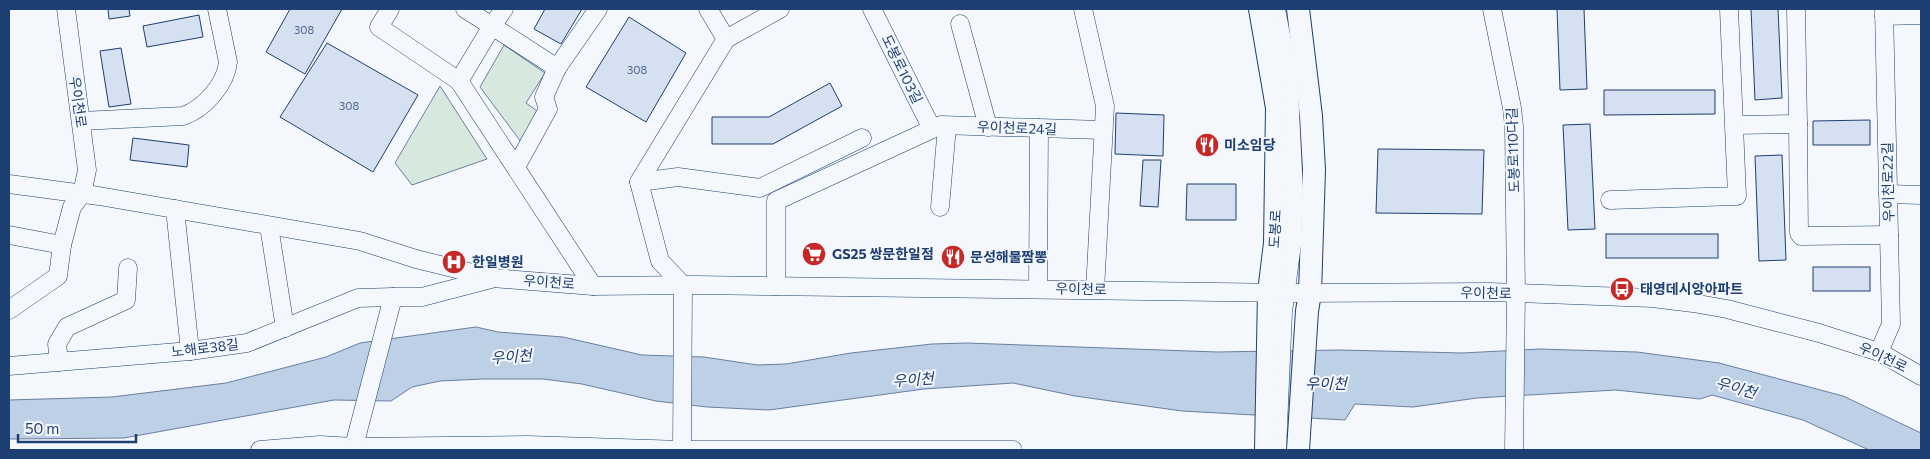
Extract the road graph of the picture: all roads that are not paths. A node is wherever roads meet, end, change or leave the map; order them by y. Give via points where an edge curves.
1 (66, 9) edge
2 (217, 9) edge
3 (390, 9) edge
4 (465, 9) edge
5 (504, 9) edge
6 (598, 9) edge
7 (708, 9) edge
8 (780, 9) edge
9 (872, 9) edge
10 (1083, 9) edge
11 (1260, 9) edge
12 (1276, 9) edge
13 (1285, 9) edge
14 (1298, 9) edge
15 (1492, 9) edge
16 (1729, 9) edge
17 (1796, 9) edge
18 (1884, 12) edge
19 (1921, 15) edge
20 (960, 24) dead end
21 (492, 26) junction
22 (726, 39) junction
23 (557, 68) junction
24 (459, 81) junction
25 (81, 121) junction
26 (1798, 124) junction
27 (1734, 125) junction
28 (939, 127) junction
29 (988, 127) junction
30 (1039, 128) junction
31 (1102, 130) junction
32 (862, 138) dead end
33 (516, 167) junction
34 (639, 182) junction
35 (9, 184) edge
36 (82, 194) junction
37 (1888, 194) junction
38 (1921, 195) edge
39 (1610, 200) dead end
40 (940, 207) dead end
41 (176, 209) junction
42 (269, 226) junction
43 (9, 235) edge
44 (1889, 236) junction
45 (62, 245) junction
46 (128, 268) dead end
47 (493, 278) junction
48 (683, 285) junction
49 (593, 286) junction
50 (776, 286) junction
51 (1038, 289) junction
52 (1095, 290) junction
53 (1516, 293) junction
54 (392, 300) junction
55 (1289, 302) junction
56 (9, 310) edge
57 (285, 328) junction
58 (190, 351) junction
59 (1879, 352) junction
60 (59, 362) junction
61 (9, 366) edge
62 (1921, 376) edge
63 (354, 443) edge
64 (1282, 446) edge
65 (452, 448) edge
66 (528, 448) edge
67 (1514, 448) edge
68 (603, 449) edge
69 (260, 450) edge
70 (682, 450) edge
71 (768, 450) edge
72 (849, 450) edge
73 (924, 450) edge
74 (999, 450) edge
75 (1013, 450) edge

1 - 25 street, 우이천로
2 - 25 street via 228,70 198,109 183,116
3 - 24 street via 379,27
4 - 21 street
5 - 21 street
6 - 23 street
7 - 22 street
8 - 22 street
9 - 28 street, 도봉로103길
10 - 31 street via 1104,106
11 - 55 main road, 도봉로 via 1277,108 1275,243
12 - 55 street via 1288,72 1293,152
13 - 55 street via 1296,80 1300,154 1301,231
14 - 55 main road, 도봉로 via 1314,170
15 - 53 street, 도봉로110다길 via 1513,117
16 - 27 street
17 - 26 street
18 - 19 street
18 - 37 street, 우이천로22길
20 - 29 street
21 - 23 street
21 - 24 street
22 - 34 street
23 - 33 street via 544,97 548,109
24 - 33 street
25 - 36 street, 우이천로 via 87,170
26 - 27 street
26 - 44 street via 1801,236
27 - 39 street via 1736,196
28 - 29 street, 우이천로24길
28 - 40 street
28 - 50 street via 776,201
29 - 30 street, 우이천로24길
30 - 31 street, 우이천로24길
30 - 51 street, 우이천로
31 - 52 street
32 - 34 street via 760,188 678,177
33 - 49 street
34 - 48 street via 660,262
35 - 36 street, 우이천로
36 - 41 street, 우이천로
36 - 45 street via 72,207
37 - 38 street
37 - 44 street, 우이천로22길
41 - 42 street, 우이천로
41 - 58 street
42 - 47 street, 우이천로 via 360,241
42 - 57 street
43 - 45 street
44 - 59 street, 우이천로22길 via 1891,324
45 - 56 street via 58,276
46 - 60 street via 126,300 66,327 57,344
47 - 49 street, 우이천로
47 - 54 street, 노해로38길 via 422,298
48 - 49 street, 우이천로
48 - 50 street, 우이천로
48 - 70 street
50 - 51 street, 우이천로
51 - 52 street, 우이천로
52 - 55 street, 우이천로
53 - 55 street, 우이천로
53 - 59 street, 우이천로 via 1652,298 1693,303 1782,322
53 - 67 street, 도봉로110다길
54 - 57 street, 노해로38길 via 358,298
54 - 63 street
55 - 64 main road
55 - 64 main road, 도봉로
57 - 58 street, 노해로38길 via 247,343
58 - 60 street, 노해로38길
59 - 62 street, 우이천로
60 - 61 street, 노해로38길
63 - 65 street
63 - 69 street
65 - 66 street
66 - 68 street
68 - 70 street
70 - 71 street
71 - 72 street
72 - 73 street
73 - 74 street
74 - 75 street

